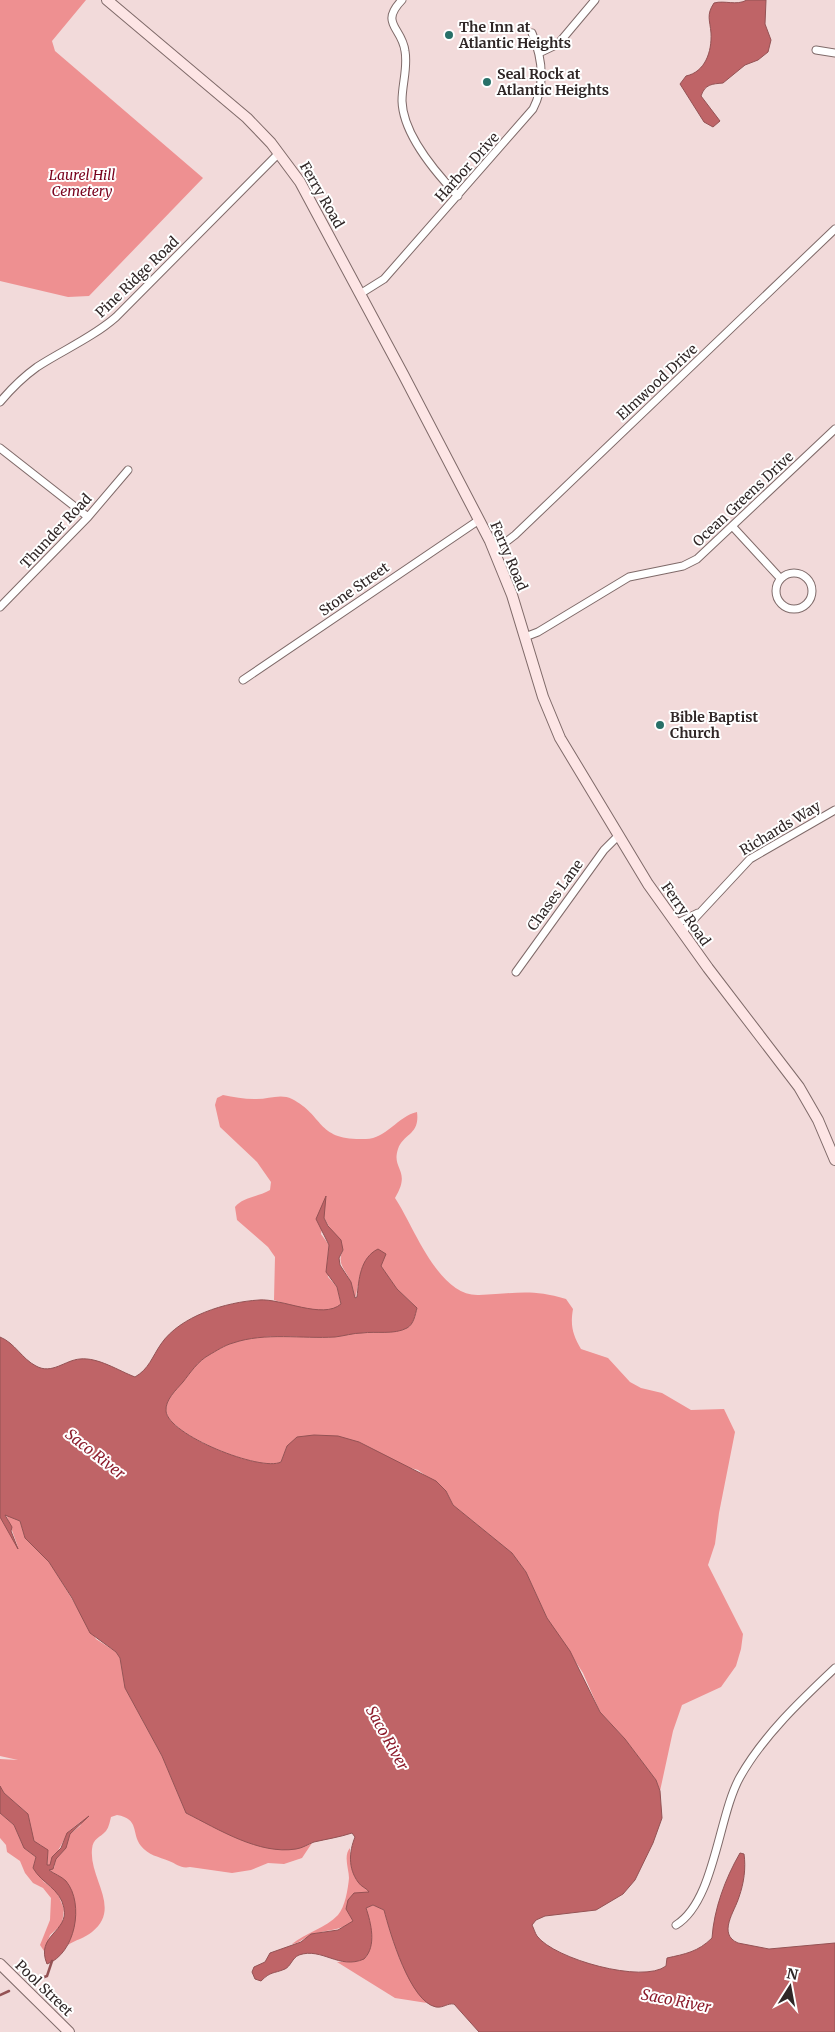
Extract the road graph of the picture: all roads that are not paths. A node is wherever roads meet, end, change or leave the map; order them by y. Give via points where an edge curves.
1 (107, 0) edge
2 (402, 0) edge
3 (595, 0) edge
4 (532, 32) dead end
5 (816, 50) dead end
6 (540, 53) junction
7 (835, 54) edge
8 (279, 154) junction
9 (458, 196) junction
10 (835, 229) edge
11 (360, 294) junction
12 (0, 402) edge
13 (835, 429) edge
14 (0, 448) edge
15 (128, 470) dead end
16 (88, 517) junction
17 (479, 520) junction
18 (733, 527) junction
19 (494, 551) junction
20 (780, 578) junction
21 (0, 607) edge
22 (525, 636) junction
23 (243, 680) dead end
24 (835, 810) edge
25 (618, 836) junction
26 (679, 928) junction
27 (516, 972) dead end
28 (835, 1160) edge
29 (835, 1668) edge
30 (676, 1924) dead end
31 (0, 1964) edge
32 (70, 2032) edge

1 - 8 main road, Ferry Road via 222,96
2 - 9 street via 391,18 406,52 403,111 425,157
3 - 6 street via 558,44
4 - 6 street, Harbor Drive
5 - 7 street
6 - 9 street, Harbor Drive via 542,77 534,109
8 - 11 main road, Ferry Road via 303,188
8 - 12 street, Pine Ridge Road via 116,317 20,380
9 - 11 street, Harbor Drive via 384,279
10 - 19 street, Elmwood Drive via 535,516
11 - 17 main road, Ferry Road
13 - 18 street, Ocean Greens Drive
14 - 16 street
15 - 16 street, Thunder Road
16 - 21 street, Thunder Road
17 - 19 main road, Ferry Road
17 - 23 street, Stone Street
18 - 20 street
18 - 22 street, Ocean Greens Drive via 692,562 629,577 538,632
19 - 22 main road, Ferry Road
20 - 20 street via 775,591 780,603 791,609 807,603 812,591 805,576 792,572
22 - 25 main road, Ferry Road via 560,738
24 - 26 street, Richards Way via 750,859 698,913 692,924
25 - 26 main road, Ferry Road
25 - 27 street, Chases Lane via 604,850
26 - 28 main road, Ferry Road via 795,1081 818,1120
29 - 30 street via 796,1706 741,1775 701,1891 690,1914
31 - 32 main road, Pool Street

